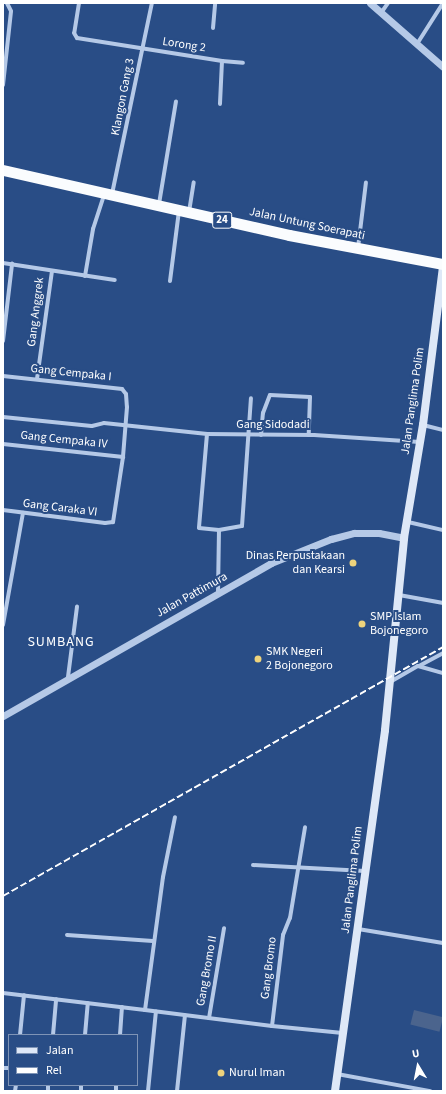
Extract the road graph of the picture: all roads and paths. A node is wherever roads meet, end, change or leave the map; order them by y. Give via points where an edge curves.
1 (8, 3) edge
2 (79, 3) edge
3 (152, 3) edge
4 (216, 3) edge
5 (370, 3) edge
6 (388, 3) edge
7 (443, 3) edge
8 (382, 13) junction
9 (213, 28) dead end
10 (416, 44) junction
11 (143, 49) junction
12 (222, 61) junction
13 (243, 63) dead end
14 (443, 67) edge
15 (3, 86) edge
16 (176, 101) dead end
17 (220, 104) dead end
18 (3, 170) edge
19 (194, 182) dead end
20 (366, 182) dead end
21 (108, 194) junction
22 (159, 206) junction
23 (184, 212) junction
24 (358, 248) junction
25 (3, 263) edge
26 (12, 264) junction
27 (443, 264) edge
28 (443, 267) edge
29 (52, 271) junction
30 (85, 276) junction
31 (115, 280) dead end
32 (170, 281) dead end
33 (3, 341) edge
34 (3, 376) edge
35 (37, 379) junction
36 (251, 398) dead end
37 (3, 417) edge
38 (126, 425) junction
39 (423, 425) junction
40 (443, 430) edge
41 (207, 434) junction
42 (249, 434) junction
43 (261, 435) junction
44 (309, 435) junction
45 (420, 442) junction
46 (3, 444) edge
47 (123, 457) junction
48 (3, 510) edge
49 (22, 513) junction
50 (408, 522) junction
51 (219, 530) junction
52 (443, 530) edge
53 (404, 538) junction
54 (218, 593) junction
55 (399, 595) junction
56 (443, 603) edge
57 (77, 607) dead end
58 (3, 625) edge
59 (443, 653) edge
60 (418, 666) junction
61 (443, 673) edge
62 (68, 677) junction
63 (390, 683) junction
64 (3, 716) edge
65 (175, 817) dead end
66 (305, 827) dead end
67 (253, 865) dead end
68 (300, 866) junction
69 (365, 871) junction
70 (224, 928) dead end
71 (358, 929) junction
72 (67, 935) dead end
73 (154, 941) junction
74 (443, 943) edge
75 (3, 993) edge
76 (24, 995) junction
77 (56, 999) junction
78 (88, 1003) junction
79 (122, 1007) junction
80 (145, 1010) junction
81 (156, 1011) junction
82 (185, 1015) junction
83 (209, 1018) junction
84 (272, 1026) junction
85 (20, 1034) edge
86 (53, 1034) edge
87 (86, 1034) edge
88 (120, 1034) edge
89 (343, 1034) junction
90 (338, 1074) junction
91 (148, 1091) edge
92 (177, 1091) edge
93 (335, 1091) edge
94 (430, 1091) edge

1 - 15 street via 11,11
2 - 11 street, Lorong 2 via 75,37
3 - 11 street, Klangon Gang 3
4 - 9 street
5 - 8 street
6 - 8 street
7 - 10 street
8 - 10 street
10 - 14 street
11 - 12 street, Lorong 2
11 - 21 street, Klangon Gang 3
12 - 13 street, Lorong 2
12 - 17 street
16 - 22 street
18 - 21 highway, Jalan Untung Soerapati / 24
19 - 23 street
20 - 24 street
21 - 22 highway, Jalan Untung Soerapati / 24
21 - 30 street, Klangon Gang 3 via 93,229
22 - 23 highway, Jalan Untung Soerapati / 24
23 - 24 highway, Jalan Untung Soerapati / 24
23 - 32 street
24 - 27 highway, Jalan Untung Soerapati / 24
25 - 26 street
26 - 29 street
26 - 33 street
28 - 39 main road, Jalan Panglima Polim
29 - 30 street
29 - 35 street, Gang Anggrek
30 - 31 street
34 - 35 street, Gang Cempaka I
35 - 38 street, Gang Cempaka I via 122,389 126,394
36 - 42 street
37 - 38 street, Gang Sidodadi via 92,426 104,423
38 - 41 street, Gang Sidodadi
38 - 47 street, Gang Caraka VI
39 - 40 street
39 - 45 main road, Jalan Panglima Polim
41 - 42 street, Gang Sidodadi
41 - 51 street via 199,528
42 - 43 street, Gang Sidodadi
42 - 51 street via 242,526
43 - 44 street, Gang Sidodadi
43 - 44 street via 263,413 270,395 310,397
44 - 45 street, Gang Sidodadi
45 - 50 main road, Jalan Panglima Polim
46 - 47 street, Gang Cempaka IV
47 - 49 street, Gang Caraka VI via 113,522
48 - 49 street, Gang Caraka VI
49 - 58 street
50 - 52 street
50 - 53 main road, Jalan Panglima Polim
51 - 54 street
53 - 54 street, Jalan Pattimura via 365,532 331,539 271,563
53 - 55 main road, Jalan Panglima Polim
54 - 62 street, Jalan Pattimura
55 - 56 street
55 - 63 main road, Jalan Panglima Polim
57 - 62 street
59 - 60 street
60 - 61 street
60 - 63 street
62 - 64 street, Jalan Pattimura
63 - 69 main road, Jalan Panglima Polim
65 - 73 street
66 - 68 street, Gang Bromo
67 - 68 street
68 - 69 street
68 - 84 street, Gang Bromo via 290,918 283,935
69 - 71 main road, Jalan Panglima Polim
70 - 83 street, Gang Bromo II
71 - 74 street
71 - 89 main road, Jalan Panglima Polim
72 - 73 street
73 - 80 street
75 - 76 street
76 - 77 street
76 - 85 street
77 - 78 street
77 - 86 street
78 - 79 street
78 - 87 street
79 - 80 street
79 - 88 street
80 - 81 street
81 - 82 street
81 - 91 street
82 - 83 street
82 - 92 street
83 - 84 street
84 - 89 street
89 - 90 main road, Jalan Panglima Polim
90 - 93 main road, Jalan Panglima Polim
90 - 94 street

